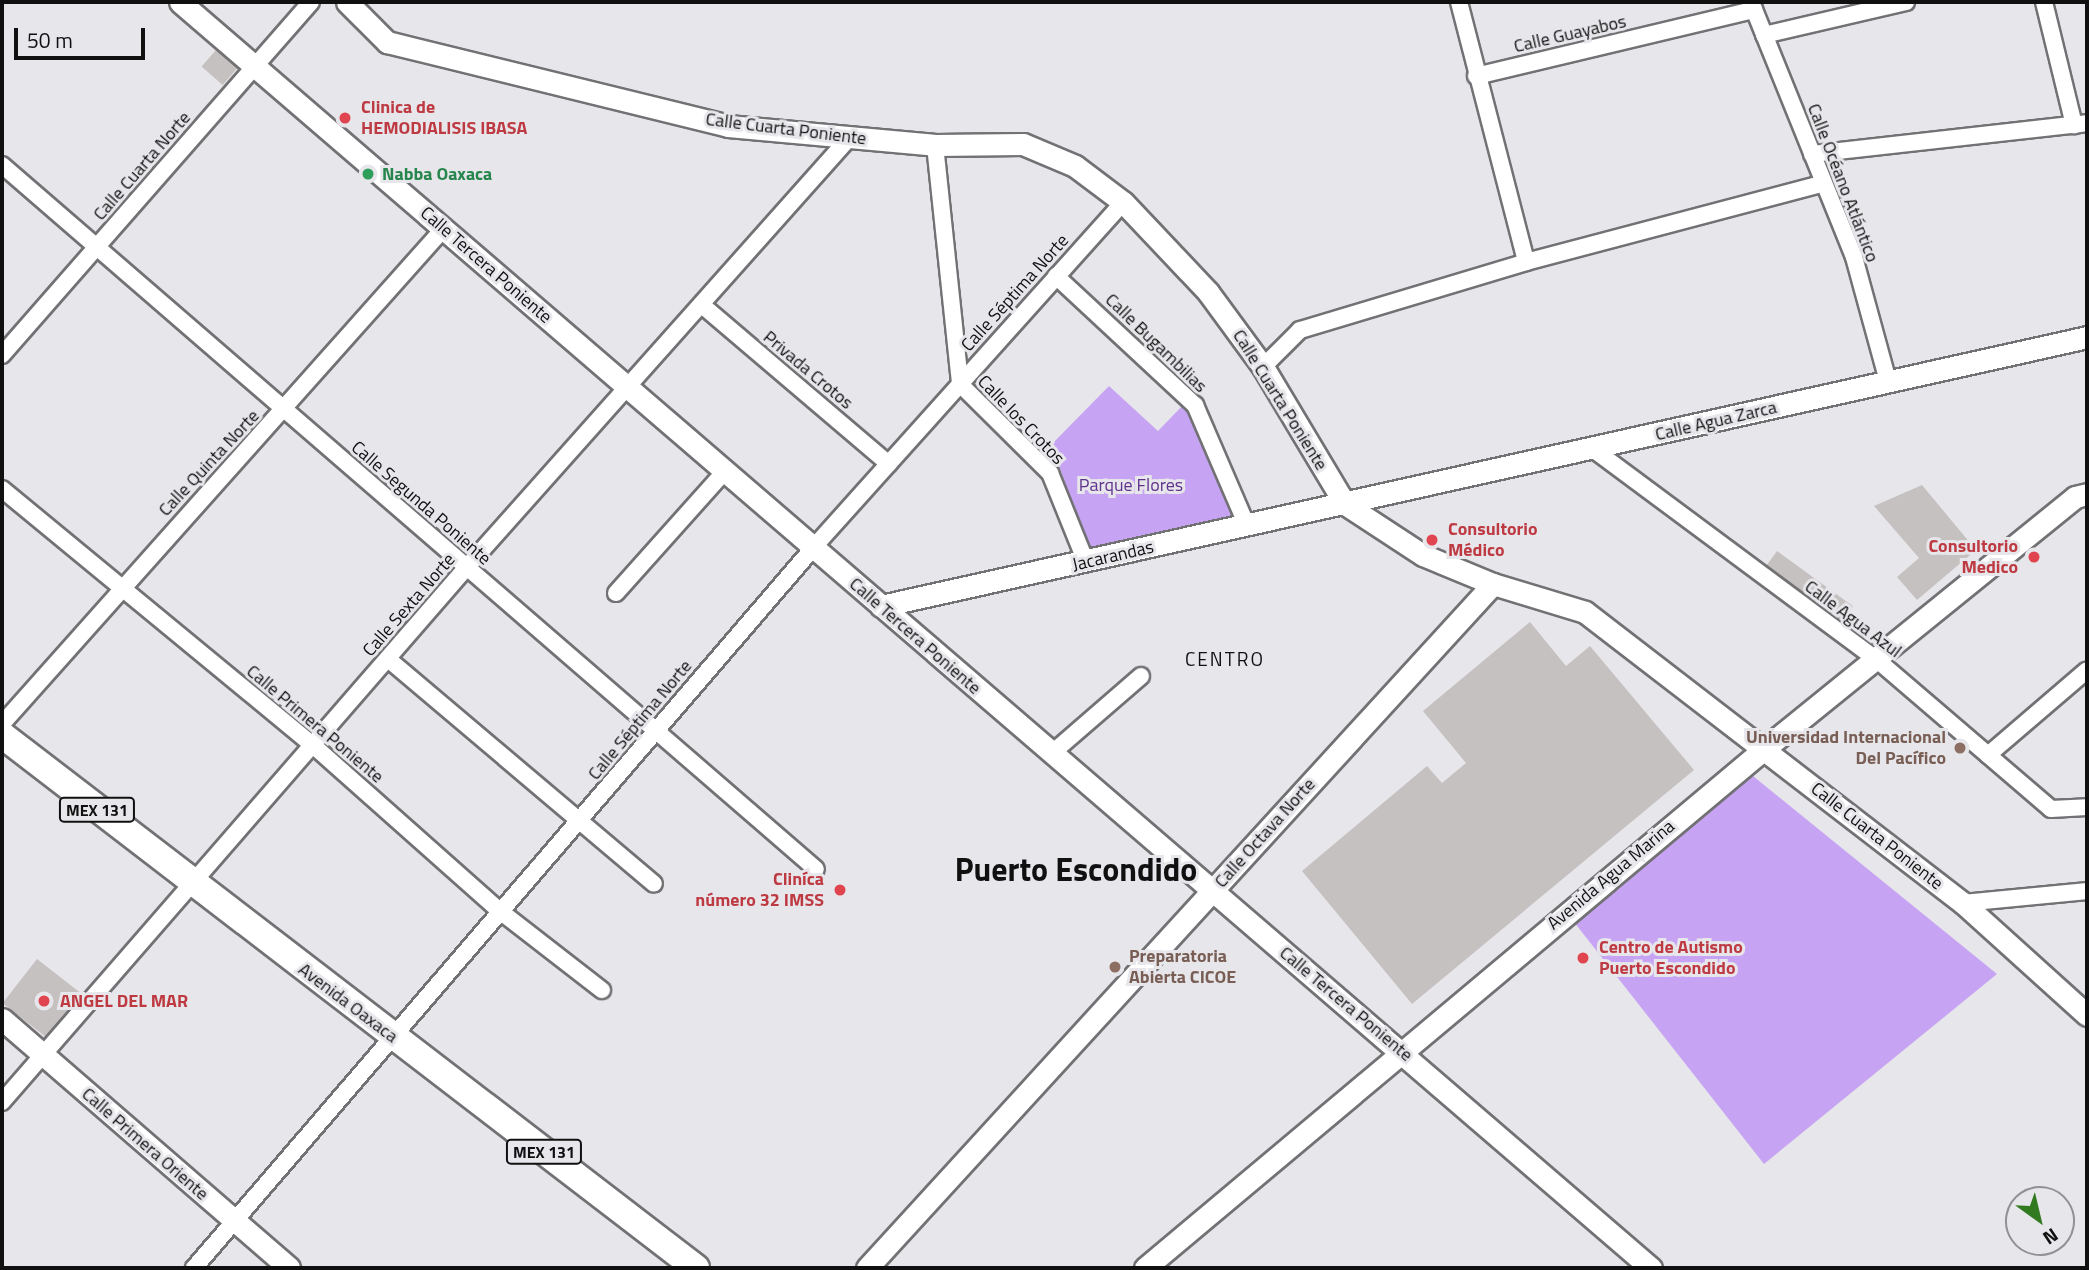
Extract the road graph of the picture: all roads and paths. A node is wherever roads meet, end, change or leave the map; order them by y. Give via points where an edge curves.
1 (180, 2) edge
2 (311, 2) edge
3 (348, 2) edge
4 (1459, 2) edge
5 (1906, 2) edge
6 (2044, 2) edge
7 (1753, 6) edge
8 (1764, 35) junction
9 (254, 66) junction
10 (1476, 76) junction
11 (2081, 124) edge
12 (850, 137) junction
13 (935, 145) junction
14 (1812, 154) junction
15 (2, 164) edge
16 (1824, 183) junction
17 (1123, 202) junction
18 (444, 228) junction
19 (96, 247) junction
20 (1526, 262) junction
21 (1056, 276) junction
22 (702, 305) junction
23 (2087, 337) edge
24 (2, 355) edge
25 (1263, 368) junction
26 (1888, 381) junction
27 (960, 384) junction
28 (628, 387) junction
29 (285, 410) junction
30 (1593, 449) junction
31 (889, 464) junction
32 (724, 472) junction
33 (2, 489) edge
34 (2087, 494) edge
35 (1345, 504) junction
36 (1247, 526) junction
37 (813, 548) junction
38 (1086, 562) junction
39 (466, 568) junction
40 (1493, 584) junction
41 (120, 588) junction
42 (616, 593) dead end
43 (881, 606) junction
44 (388, 659) junction
45 (1876, 659) junction
46 (2087, 670) edge
47 (1141, 676) dead end
48 (2, 724) edge
49 (654, 731) junction
50 (2, 735) edge
51 (315, 747) junction
52 (1764, 749) junction
53 (1051, 754) junction
54 (1988, 755) junction
55 (2087, 807) edge
56 (579, 822) junction
57 (816, 869) dead end
58 (654, 884) dead end
59 (193, 885) junction
60 (1213, 891) junction
61 (2087, 891) edge
62 (1963, 903) junction
63 (500, 911) junction
64 (602, 990) dead end
65 (2087, 1015) edge
66 (2, 1019) edge
67 (392, 1036) junction
68 (1401, 1049) junction
69 (45, 1057) junction
70 (2, 1102) edge
71 (234, 1222) junction
72 (194, 1268) edge
73 (289, 1268) edge
74 (696, 1268) edge
75 (867, 1268) edge
76 (1145, 1268) edge
77 (1651, 1268) edge

1 - 9 street, Calle Tercera Poniente
2 - 9 street, Calle Cuarta Norte
3 - 12 street, Calle Cuarta Poniente via 387,42 728,126
4 - 10 street
5 - 8 street
6 - 11 street
7 - 8 street, Calle Océano Atlántico
7 - 10 street, Calle Guayabos
8 - 14 street, Calle Océano Atlántico
9 - 18 street, Calle Tercera Poniente
9 - 19 street, Calle Cuarta Norte
10 - 20 street
11 - 14 street
12 - 13 street, Calle Cuarta Poniente
12 - 22 street, Calle Sexta Norte
13 - 17 street, Calle Cuarta Poniente via 1023,144 1075,166
13 - 27 street
14 - 16 street, Calle Océano Atlántico
15 - 19 street, Calle Segunda Poniente
16 - 20 street
16 - 26 street, Calle Océano Atlántico via 1854,257
17 - 21 street, Calle Séptima Norte
17 - 25 street, Calle Cuarta Poniente via 1208,292
18 - 28 street, Calle Tercera Poniente
18 - 29 street, Calle Quinta Norte
19 - 24 street, Calle Cuarta Norte
19 - 29 street, Calle Segunda Poniente
20 - 25 street via 1300,330
21 - 27 street, Calle Séptima Norte
21 - 36 street, Calle Bugambilias via 1195,405
22 - 28 street, Calle Sexta Norte
22 - 31 street, Privada Crotos
23 - 26 street, Calle Agua Zarca
25 - 35 street, Calle Cuarta Poniente
26 - 30 street, Calle Agua Zarca
27 - 31 street, Calle Séptima Norte
27 - 38 street, Calle los Crotos via 1050,473
28 - 32 street, Calle Tercera Poniente
28 - 39 street, Calle Sexta Norte
29 - 39 street, Calle Segunda Poniente
29 - 41 street, Calle Quinta Norte
30 - 35 street, Calle Agua Zarca
30 - 45 street, Calle Agua Azul
31 - 37 street, Calle Séptima Norte
32 - 37 street, Calle Tercera Poniente
32 - 42 street
33 - 41 street, Calle Primera Poniente
34 - 45 street, Avenida Agua Marina via 2075,497
35 - 36 street, Jacarandas
35 - 40 street, Calle Cuarta Poniente via 1423,555
36 - 38 street, Jacarandas
37 - 43 street, Calle Tercera Poniente
37 - 49 street, Calle Séptima Norte
38 - 43 street, Jacarandas
39 - 44 street, Calle Sexta Norte
39 - 49 street, Calle Segunda Poniente
40 - 52 street, Calle Cuarta Poniente via 1585,611
40 - 60 street, Calle Octava Norte
41 - 48 street, Calle Quinta Norte
41 - 51 street, Calle Primera Poniente
43 - 53 street, Calle Tercera Poniente
44 - 51 street, Calle Sexta Norte
44 - 56 street
45 - 52 street, Avenida Agua Marina
45 - 54 street, Calle Agua Azul
46 - 54 street
47 - 53 street
49 - 56 street, Calle Séptima Norte
49 - 57 street, Calle Segunda Poniente
50 - 59 main road, Avenida Oaxaca / MEX 131
51 - 59 street, Calle Sexta Norte
51 - 63 street, Calle Primera Poniente
52 - 62 street, Calle Cuarta Poniente
52 - 68 street, Avenida Agua Marina
53 - 60 street, Calle Tercera Poniente
54 - 55 street, Calle Agua Azul via 2051,809
56 - 58 street
56 - 63 street, Calle Séptima Norte
59 - 67 main road, Avenida Oaxaca / MEX 131
59 - 69 street, Calle Sexta Norte
60 - 68 street, Calle Tercera Poniente
60 - 75 street, Calle Octava Norte
61 - 62 street
62 - 65 street, Calle Cuarta Poniente
63 - 64 street, Calle Primera Poniente
63 - 67 street, Calle Séptima Norte
66 - 69 street, Calle Primera Oriente
67 - 71 street, Calle Séptima Norte
67 - 74 main road, Avenida Oaxaca / MEX 131
68 - 76 street, Avenida Agua Marina
68 - 77 street, Calle Tercera Poniente
69 - 70 street, Calle Sexta Norte
69 - 71 street, Calle Primera Oriente
71 - 72 street, Calle Séptima Norte
71 - 73 street, Calle Primera Oriente

